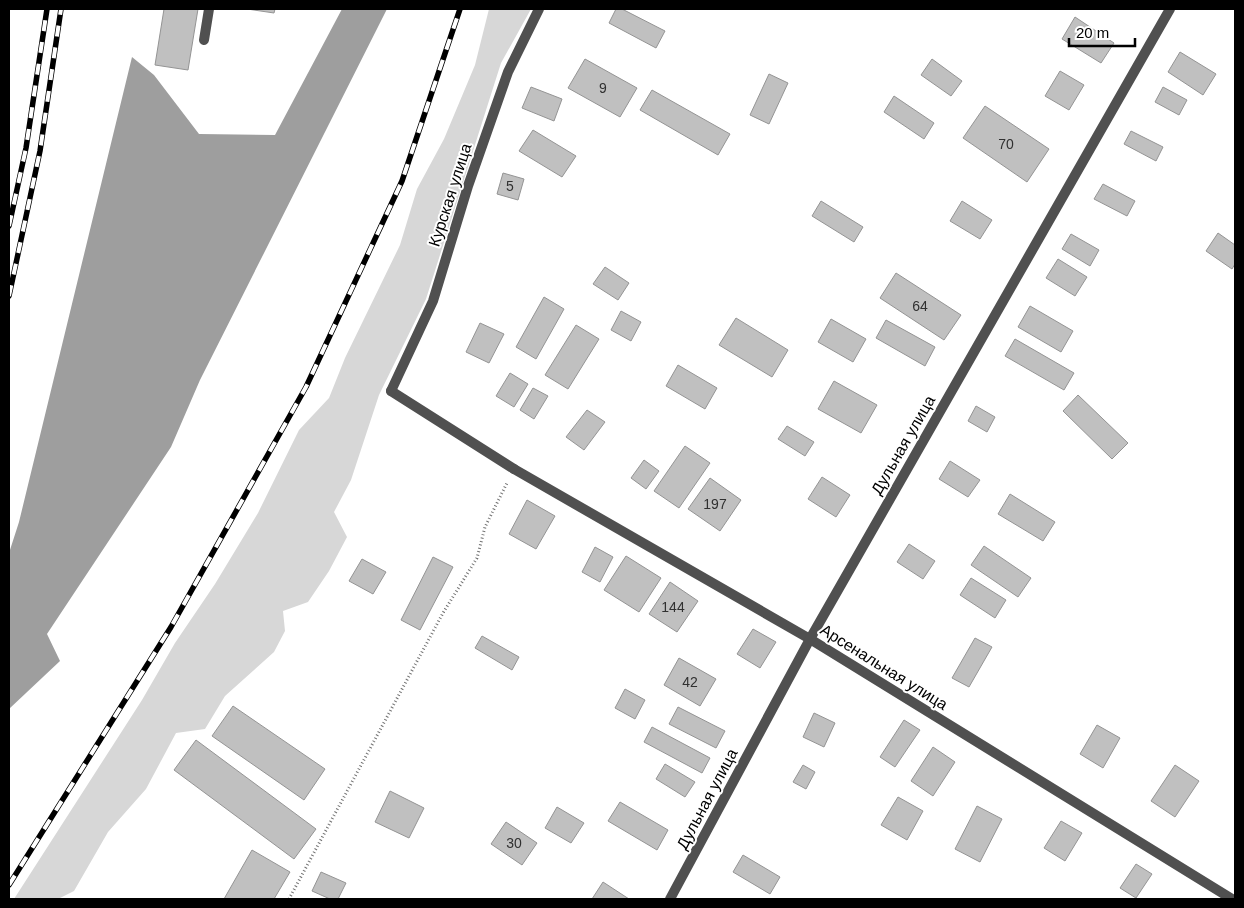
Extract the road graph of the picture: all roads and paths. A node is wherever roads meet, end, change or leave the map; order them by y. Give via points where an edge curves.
1 (209, 9) edge
2 (540, 9) edge
3 (1170, 9) edge
4 (204, 40) dead end
5 (392, 391) joint
6 (514, 469) junction
7 (810, 639) junction
8 (289, 899) edge
9 (670, 899) edge
10 (1232, 899) edge

1 - 4 street
2 - 5 street, Курская улица via 508,72 468,186 433,301
3 - 7 street, Дульная улица
5 - 6 street, Арсенальная улица
6 - 7 street, Арсенальная улица
6 - 8 path via 485,527 477,558 443,613
7 - 9 street, Дульная улица
7 - 10 street, Арсенальная улица

